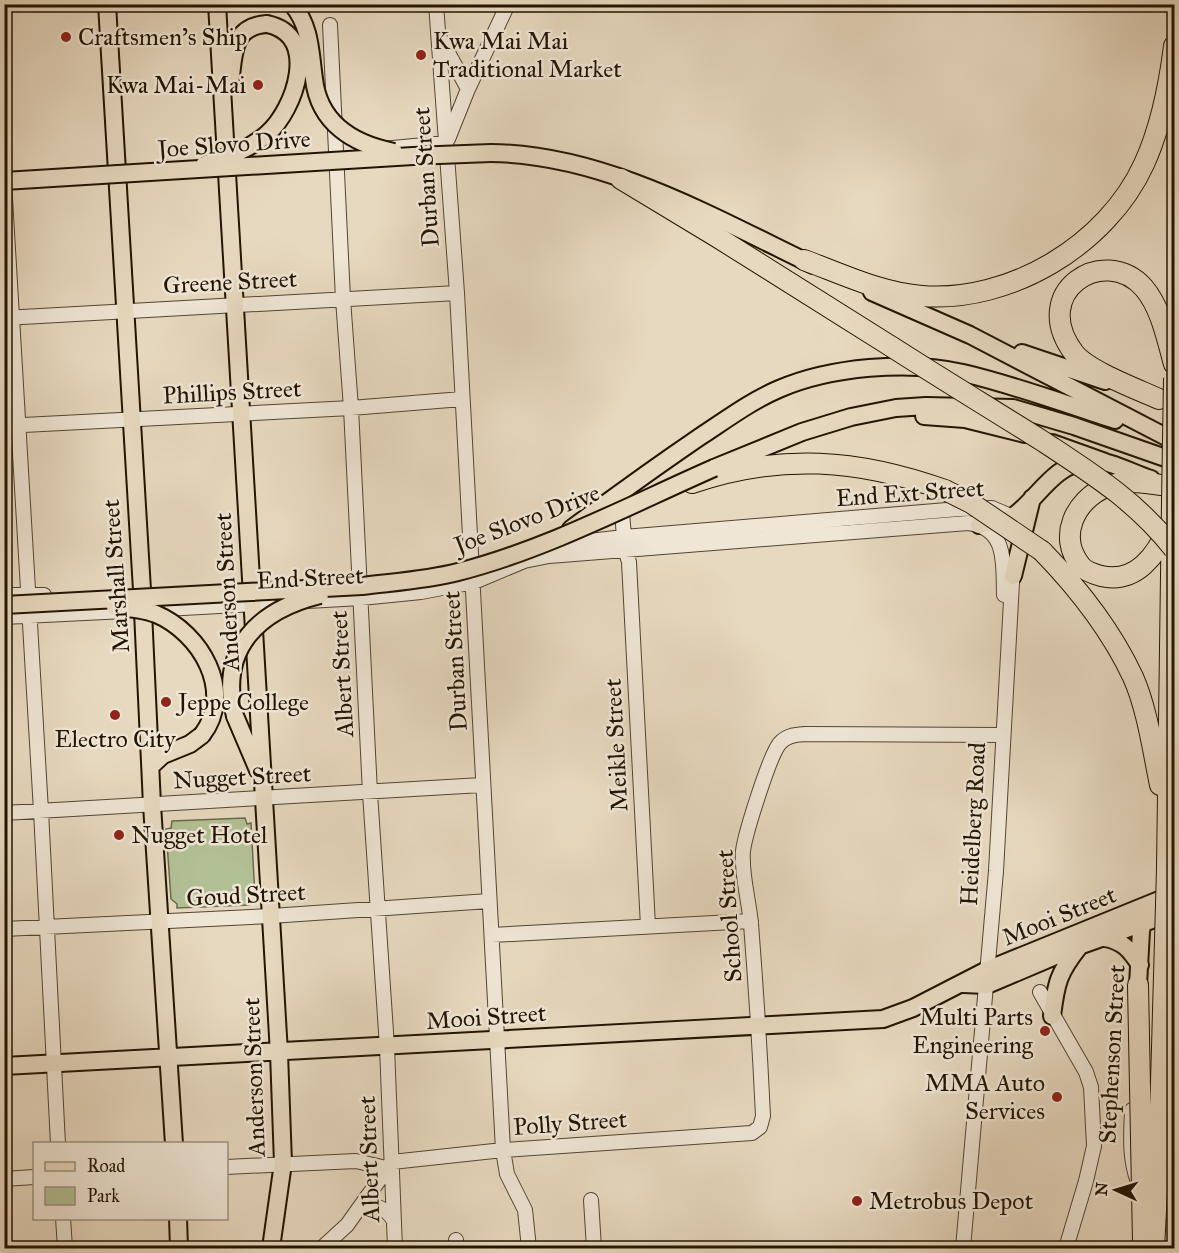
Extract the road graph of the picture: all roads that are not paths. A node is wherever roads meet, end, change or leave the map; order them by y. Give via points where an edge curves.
1 (107, 4) edge
2 (217, 4) edge
3 (292, 4) edge
4 (436, 4) edge
5 (508, 4) edge
6 (330, 25) dead end
7 (437, 34) junction
8 (1174, 46) edge
9 (468, 89) junction
10 (224, 115) junction
11 (446, 143) junction
12 (336, 153) junction
13 (413, 156) junction
14 (226, 160) junction
15 (117, 169) junction
16 (190, 171) junction
17 (621, 178) junction
18 (4, 180) edge
19 (804, 260) junction
20 (457, 293) junction
21 (343, 299) junction
22 (235, 304) junction
23 (124, 310) junction
24 (9, 318) edge
25 (970, 335) junction
26 (1174, 364) edge
27 (1174, 378) edge
28 (462, 399) junction
29 (1167, 401) edge
30 (351, 408) junction
31 (241, 413) junction
32 (871, 413) junction
33 (130, 420) junction
34 (11, 426) edge
35 (1174, 441) edge
36 (1174, 461) edge
37 (1105, 462) junction
38 (624, 490) junction
39 (1173, 496) edge
40 (1033, 497) junction
41 (646, 498) junction
42 (1013, 517) junction
43 (979, 525) junction
44 (549, 546) junction
45 (628, 547) junction
46 (1174, 549) edge
47 (473, 562) junction
48 (1013, 576) junction
49 (474, 582) junction
50 (251, 584) junction
51 (361, 587) junction
52 (142, 590) junction
53 (4, 595) edge
54 (28, 596) junction
55 (52, 603) junction
56 (252, 604) junction
57 (4, 605) edge
58 (143, 610) junction
59 (29, 616) junction
60 (4, 617) edge
61 (1005, 681) junction
62 (1002, 735) junction
63 (151, 766) junction
64 (262, 777) junction
65 (483, 785) junction
66 (370, 793) junction
67 (263, 798) junction
68 (152, 805) junction
69 (41, 811) junction
70 (4, 813) edge
71 (1167, 862) junction
72 (1174, 894) edge
73 (489, 901) junction
74 (1155, 903) junction
75 (379, 910) junction
76 (1174, 912) edge
77 (271, 916) junction
78 (751, 921) junction
79 (159, 922) junction
80 (1143, 923) junction
81 (47, 926) junction
82 (648, 926) junction
83 (4, 928) edge
84 (1174, 933) edge
85 (492, 935) junction
86 (1105, 938) junction
87 (1079, 946) junction
88 (1139, 971) junction
89 (987, 978) junction
90 (1040, 992) dead end
91 (1052, 1016) junction
92 (758, 1025) junction
93 (496, 1040) junction
94 (387, 1047) junction
95 (279, 1053) junction
96 (169, 1058) junction
97 (52, 1064) junction
98 (4, 1066) edge
99 (752, 1133) joint
100 (58, 1142) edge
101 (174, 1142) edge
102 (503, 1150) junction
103 (283, 1163) junction
104 (389, 1165) junction
105 (228, 1167) edge
106 (33, 1177) edge
107 (4, 1179) edge
108 (591, 1200) dead end
109 (361, 1206) junction
110 (63, 1220) edge
111 (178, 1220) edge
112 (394, 1221) junction
113 (1166, 1242) edge
114 (64, 1248) edge
115 (179, 1248) edge
116 (271, 1248) edge
117 (322, 1248) edge
118 (395, 1248) edge
119 (529, 1248) edge
120 (594, 1248) edge
121 (963, 1248) edge
122 (1066, 1248) edge
123 (1143, 1248) edge

1 - 15 main road, Marshall Street
2 - 10 main road, Anderson Street
3 - 13 main road, bridge via 309,34 320,105 334,124 367,146
4 - 7 street, Durban Street
5 - 9 street
6 - 12 street, Albert Street
7 - 9 street, Durban Street
7 - 11 street, Durban Street
8 - 19 highway via 1156,133 1143,166 1124,197 1085,239 1036,271 989,291 920,296 892,292
9 - 11 street
10 - 14 main road, Anderson Street
10 - 16 main road, bridge via 238,38 251,27 267,24 282,29 297,52 299,66 298,80 286,110 258,141
11 - 12 street
11 - 20 street, Durban Street
12 - 14 street
12 - 21 street, Albert Street
13 - 16 main road, Joe Slovo Drive, bridge
13 - 17 main road, Joe Slovo Drive, bridge via 516,153 562,160
14 - 15 street
14 - 22 main road, Anderson Street
15 - 18 street
15 - 23 main road, Marshall Street
16 - 18 main road, Joe Slovo Drive, bridge
17 - 19 main road, Joe Slovo Drive
17 - 46 highway, bridge via 1090,472 1131,502
18 - 24 street
19 - 25 main road, Joe Slovo Drive
20 - 21 street, Greene Street
20 - 28 street, Durban Street
21 - 22 street, Greene Street
21 - 30 street, Albert Street
22 - 23 street, Greene Street
22 - 31 main road, Anderson Street
23 - 24 street, Greene Street
23 - 33 main road, Marshall Street
24 - 34 street
25 - 29 main road
25 - 35 main road
26 - 29 highway via 1151,297 1143,286 1112,270 1078,278 1070,287 1063,298 1058,322 1076,355 1098,371
27 - 39 highway, bridge
28 - 30 street, Phillips Street
28 - 47 street, Durban Street
30 - 31 street, Phillips Street
30 - 51 street, Albert Street
31 - 33 street, Phillips Street
31 - 50 main road, Anderson Street
32 - 36 main road, Joe Slovo Drive via 926,406 1013,408
32 - 37 main road via 965,419 1071,448
32 - 41 main road, Joe Slovo Drive, bridge via 802,432
33 - 34 street, Phillips Street
33 - 52 main road, Marshall Street
34 - 54 street
35 - 38 main road via 961,372 881,367 810,378 752,402
37 - 39 main road
37 - 40 main road via 1069,466 1048,480
38 - 44 main road
38 - 45 street, Meikle Street
39 - 39 highway via 1144,483 1123,483 1087,498 1070,527 1072,551 1082,567 1108,577 1131,574 1151,560 1169,524
39 - 71 highway
40 - 42 main road
40 - 48 main road
41 - 51 main road, Joe Slovo Drive, bridge via 486,564 456,573
41 - 71 highway, bridge via 736,471 780,464 837,464 877,470 945,490 1042,551 1089,605 1134,679 1160,785
42 - 43 main road
42 - 45 street, End Ext Street via 992,508 959,509
42 - 48 street, End Ext Street
43 - 45 street, End Ext Street
43 - 61 street, End Ext Street via 992,533 1003,554
44 - 45 street, End Ext Street
44 - 47 street, End Ext Street
45 - 49 street, End Ext Street via 535,558
45 - 82 street, Meikle Street
47 - 49 street, Durban Street
47 - 51 street, End Street
48 - 61 street, End Ext Street
49 - 51 street, End Street via 422,592
49 - 65 street, Durban Street
50 - 51 street, End Street
50 - 52 street, End Street
50 - 56 main road, Anderson Street
51 - 55 main road, Joe Slovo Drive, bridge
51 - 56 street, End Street
51 - 64 main road, bridge via 303,599 281,608 256,626 239,650 230,690 235,716
51 - 66 street, Albert Street
52 - 54 street, End Street
52 - 58 main road, Marshall Street
53 - 54 street, End Street
54 - 59 street
55 - 57 main road, Joe Slovo Drive, bridge
55 - 63 main road, bridge via 141,610 163,618 187,634 206,658 214,685 214,709 208,728 190,744 163,755
56 - 58 street, End Street
56 - 64 main road, Anderson Street
58 - 59 street, End Street
58 - 63 main road, Marshall Street
59 - 60 street, End Street
59 - 69 street
61 - 62 street, Heidelberg Road
62 - 78 street, School Street via 805,734 781,741 743,848
62 - 89 street, Heidelberg Road
63 - 68 main road, Marshall Street
64 - 67 main road, Anderson Street
65 - 66 street, Nugget Street
65 - 73 street, Durban Street
66 - 67 street, Nugget Street
66 - 75 street, Albert Street
67 - 68 street, Nugget Street
67 - 77 main road, Anderson Street
68 - 69 street, Nugget Street
68 - 79 main road, Marshall Street
69 - 70 street, Nugget Street
69 - 81 street
71 - 113 highway, bridge via 1160,1155
72 - 74 main road, Mooi Street
73 - 75 street, Goud Street
73 - 85 street, Durban Street
74 - 80 main road, Stephenson Street via 1147,909
74 - 89 main road, Mooi Street
75 - 77 street, Goud Street
75 - 94 street, Albert Street
76 - 80 main road, Mooi Street
77 - 79 street, Goud Street
77 - 95 main road, Anderson Street
78 - 82 street
78 - 92 street, School Street
79 - 81 street, Goud Street
79 - 96 main road, Marshall Street
80 - 86 main road, Mooi Street
80 - 88 main road, Stephenson Street
81 - 83 street, Goud Street
81 - 97 street
82 - 85 street
84 - 88 main road via 1150,946
85 - 93 street, Durban Street
86 - 87 main road, Mooi Street
86 - 88 main road via 1127,946
87 - 89 main road, Mooi Street
87 - 91 main road via 1060,974
88 - 113 street, Stephenson Street via 1130,1148 1142,1194
88 - 123 highway, bridge
89 - 92 main road, Mooi Street via 962,984 884,1019
89 - 121 street, Heidelberg Road
90 - 91 street
91 - 122 street via 1086,1072 1091,1088 1094,1146
92 - 93 main road, Mooi Street
92 - 99 street, School Street via 763,1116 760,1127
93 - 94 main road, Mooi Street
93 - 102 street, Durban Street
94 - 95 main road, Mooi Street
94 - 104 street, Albert Street
95 - 96 main road, Mooi Street
95 - 103 main road, Anderson Street
96 - 97 main road, Mooi Street
96 - 101 main road, Marshall Street
97 - 98 main road, Mooi Street
97 - 100 street
99 - 102 street, Polly Street
102 - 104 street, Polly Street
102 - 119 street, Durban Street via 507,1174 525,1210
103 - 104 street, Polly Street via 356,1161
103 - 105 street, Polly Street
103 - 116 main road, Anderson Street
104 - 109 street
104 - 112 street, Albert Street
106 - 107 street
108 - 120 street
109 - 112 street via 382,1209
109 - 117 street
110 - 114 street
111 - 115 main road
112 - 118 street, Albert Street

